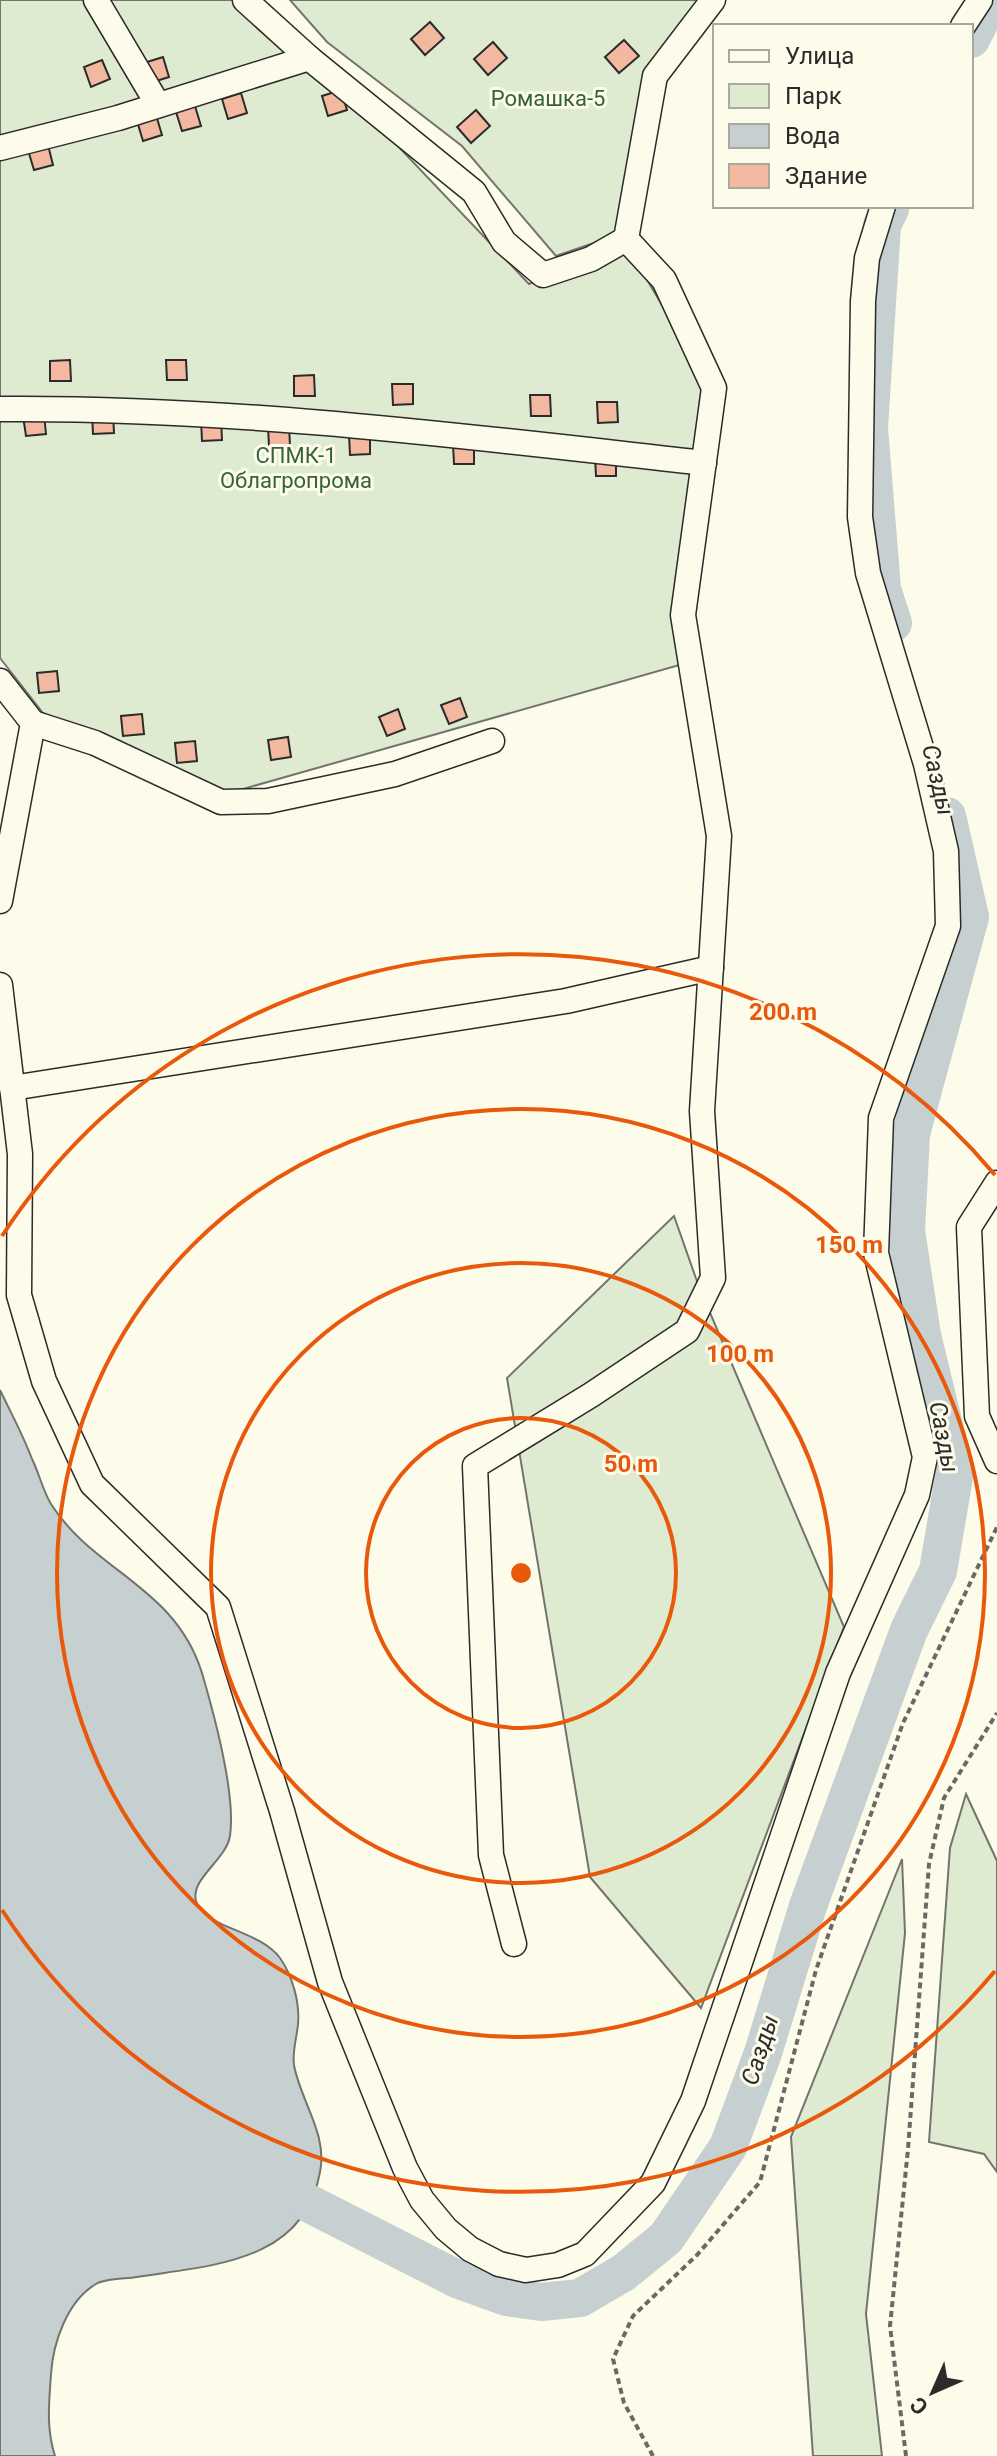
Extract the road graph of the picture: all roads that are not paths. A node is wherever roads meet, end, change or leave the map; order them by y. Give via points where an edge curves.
1 (96, 0) edge
2 (245, 0) edge
3 (713, 0) edge
4 (980, 0) edge
5 (964, 24) edge
6 (309, 58) junction
7 (157, 103) junction
8 (0, 148) edge
9 (882, 208) edge
10 (626, 239) junction
11 (0, 409) edge
12 (704, 463) junction
13 (0, 681) edge
14 (33, 723) junction
15 (492, 741) dead end
16 (0, 901) edge
17 (711, 968) junction
18 (0, 985) edge
19 (12, 1088) junction
20 (997, 1183) edge
21 (997, 1461) edge
22 (514, 1944) dead end

1 - 7 street
2 - 6 street
3 - 10 street via 655,76
4 - 5 street
6 - 7 street
6 - 10 street via 474,192 504,242 543,275 591,259
7 - 8 street
9 - 19 street via 867,258 863,301 860,517 868,573 926,764 946,851 948,926 881,1118 876,1253 925,1457 917,1495 838,1673 693,2101 653,2183 585,2254 526,2270 499,2264 446,2229 405,2168 330,1982 218,1607 92,1484 44,1381 19,1295 20,1154
10 - 12 street via 664,280 714,388
11 - 12 street via 84,408 276,420
12 - 17 street via 683,615 719,836
13 - 14 street
14 - 15 street via 95,743 221,802 268,801 395,774
14 - 16 street
17 - 19 street via 566,1001
17 - 22 street via 702,1111 713,1278 687,1331 475,1466 491,1855
18 - 19 street
20 - 21 street via 969,1227 977,1416

